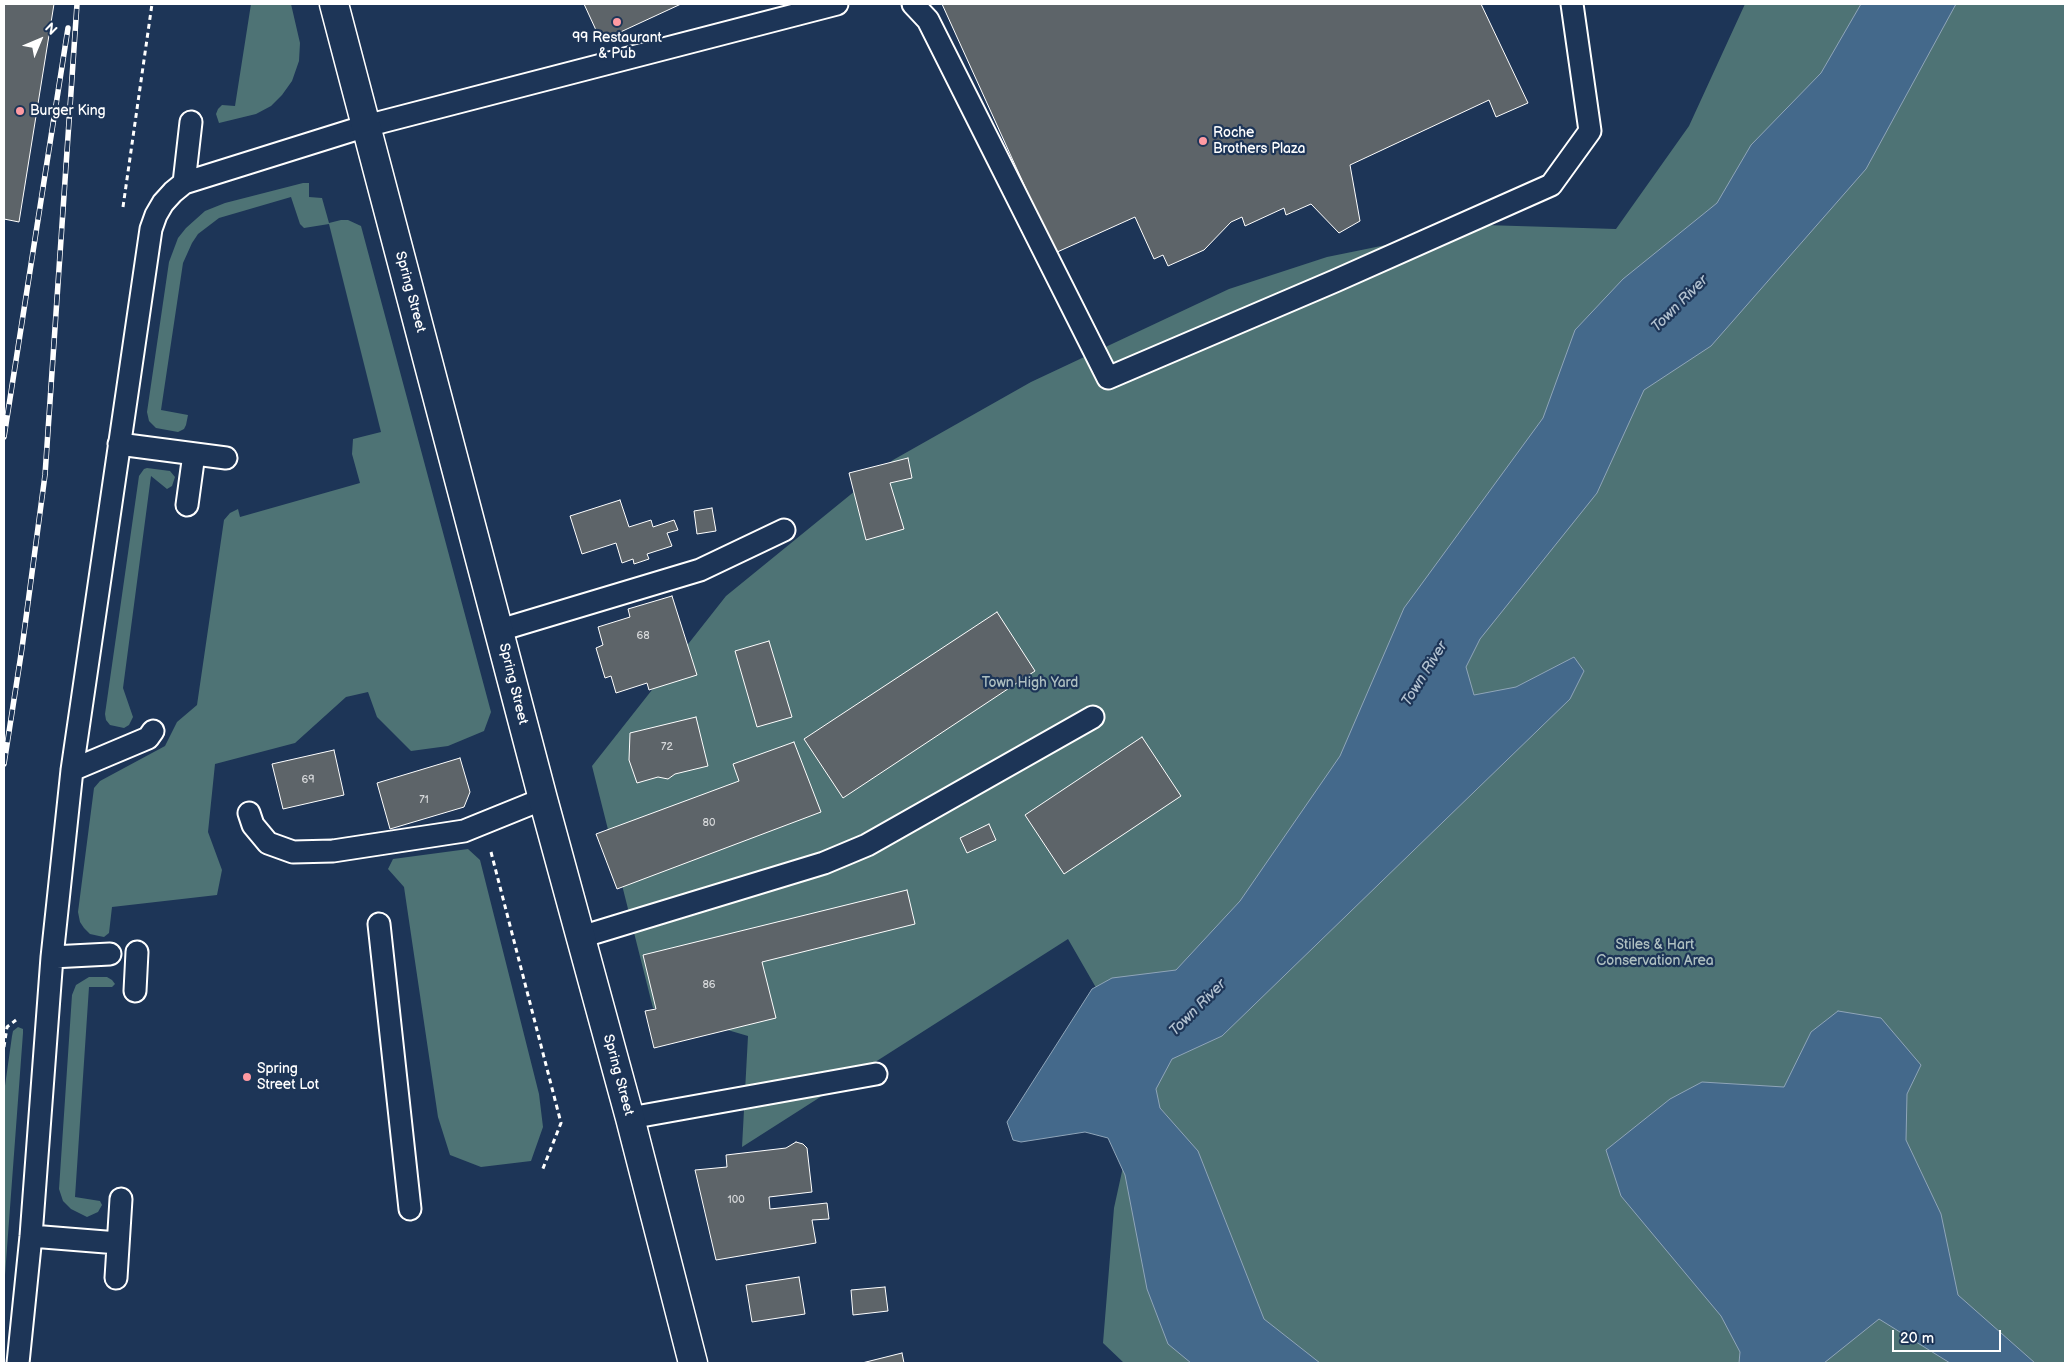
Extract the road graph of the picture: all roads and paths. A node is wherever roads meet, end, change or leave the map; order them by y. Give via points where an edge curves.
1 (152, 4) edge
2 (334, 4) edge
3 (837, 4) edge
4 (913, 4) edge
5 (1572, 4) edge
6 (191, 122) dead end
7 (366, 126) junction
8 (184, 183) junction
9 (122, 207) dead end
10 (119, 444) junction
11 (194, 454) junction
12 (226, 458) dead end
13 (187, 505) dead end
14 (784, 530) dead end
15 (500, 630) junction
16 (1092, 717) dead end
17 (153, 731) dead end
18 (72, 770) junction
19 (543, 799) junction
20 (249, 812) dead end
21 (483, 823) junction
22 (379, 924) dead end
23 (581, 937) junction
24 (137, 952) dead end
25 (110, 954) dead end
26 (52, 957) junction
27 (135, 991) dead end
28 (16, 1020) dead end
29 (4, 1047) edge
30 (876, 1074) dead end
31 (630, 1118) junction
32 (542, 1170) dead end
33 (122, 1199) dead end
34 (410, 1209) dead end
35 (31, 1236) junction
36 (118, 1243) junction
37 (116, 1278) dead end
38 (18, 1363) edge
39 (693, 1363) edge

1 - 9 path
2 - 7 street, Spring Street
3 - 7 lane
4 - 5 lane via 928,20 1108,378 1550,184 1590,131
6 - 8 lane
7 - 8 lane
7 - 15 street, Spring Street
8 - 10 lane via 163,202 151,229
10 - 11 lane
10 - 18 lane
11 - 12 lane
11 - 13 lane
14 - 15 lane via 700,570
15 - 19 street, Spring Street
16 - 23 lane via 867,845 824,863
17 - 18 lane via 148,738
18 - 26 lane
19 - 21 lane
19 - 23 street, Spring Street
20 - 21 lane via 253,825 268,843 293,852 333,852 464,831
21 - 32 path via 561,1124
22 - 34 lane
23 - 31 street, Spring Street
24 - 27 lane
25 - 26 lane
26 - 35 lane
28 - 29 path via 7,1027
30 - 31 lane
31 - 39 street, Spring Street
33 - 36 lane
35 - 36 lane
35 - 38 lane
36 - 37 lane

